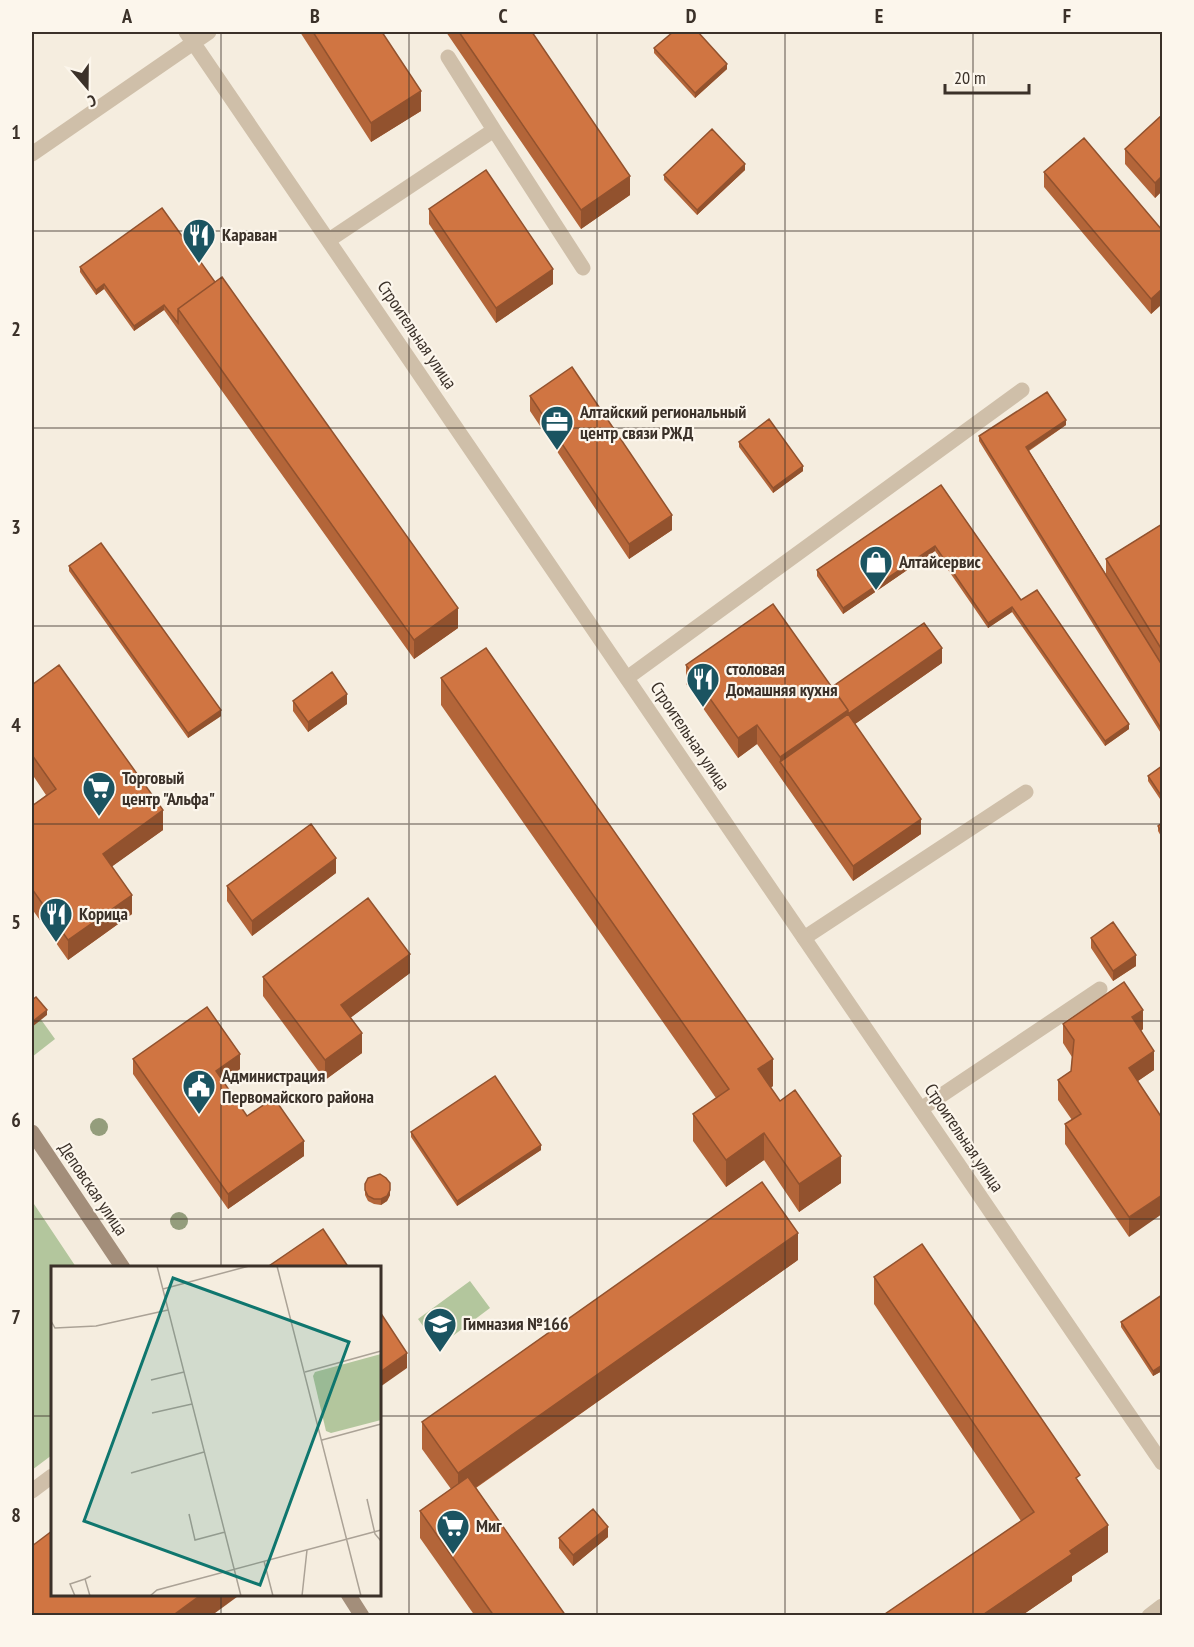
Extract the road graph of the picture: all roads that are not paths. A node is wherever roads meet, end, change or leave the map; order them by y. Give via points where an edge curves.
1 (209, 32) edge
2 (190, 37) edge
3 (448, 57) dead end
4 (494, 130) junction
5 (32, 152) edge
6 (329, 240) junction
7 (583, 268) dead end
8 (1022, 390) dead end
9 (627, 678) junction
10 (1026, 792) dead end
11 (804, 938) junction
12 (1100, 989) dead end
13 (921, 1109) junction
14 (32, 1132) edge
15 (122, 1266) edge
16 (1158, 1446) edge
17 (1162, 1463) edge
18 (51, 1477) edge
19 (32, 1491) edge
20 (349, 1596) edge
21 (1162, 1606) edge
22 (362, 1616) edge
23 (1149, 1616) edge

1 - 2 street
2 - 5 street
2 - 6 street, Строительная улица
3 - 4 street
4 - 6 street
4 - 7 street
6 - 9 street, Строительная улица
8 - 9 street
9 - 11 street, Строительная улица
10 - 11 street
11 - 13 street, Строительная улица
12 - 13 street
13 - 16 street, Строительная улица
14 - 15 street, Деповская улица
16 - 17 street, Строительная улица
18 - 19 street
20 - 22 street
21 - 23 street

